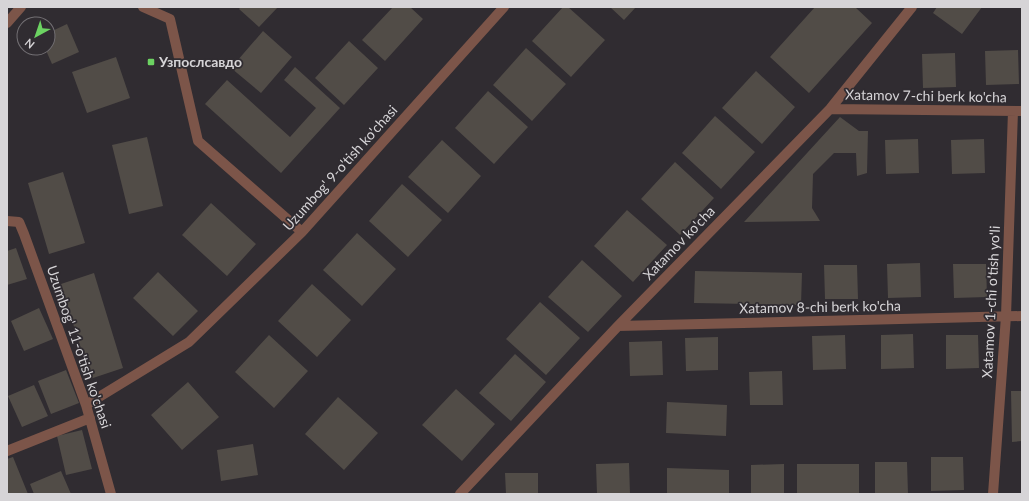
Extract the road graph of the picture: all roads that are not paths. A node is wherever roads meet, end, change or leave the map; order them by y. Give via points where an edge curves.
1 (21, 7) edge
2 (143, 7) edge
3 (504, 7) edge
4 (912, 7) edge
5 (7, 23) edge
6 (830, 109) junction
7 (1017, 111) edge
8 (7, 221) edge
9 (302, 232) junction
10 (1006, 316) junction
11 (1022, 316) edge
12 (618, 326) junction
13 (86, 405) junction
14 (90, 418) junction
15 (7, 451) edge
16 (111, 494) edge
17 (460, 494) edge
18 (993, 494) edge

1 - 5 street
2 - 9 street via 170,19 198,142
3 - 9 street, Uzumbog' 9-o'tish ko'chasi
4 - 6 street, Xatamov ko'cha
6 - 7 street, Xatamov 7-chi berk ko'cha
6 - 12 street, Xatamov ko'cha
7 - 10 street, Xatamov 1-chi o'tish yo'li
8 - 13 street, Uzumbog' 11-o'tish ko'chasi via 19,222
9 - 13 street, Uzumbog' 9-o'tish ko'chasi via 189,342
10 - 11 street, Xatamov 8-chi berk ko'cha
10 - 12 street, Xatamov 8-chi berk ko'cha
10 - 18 street, Xatamov 1-chi o'tish yo'li
12 - 17 street, Xatamov ko'cha
13 - 14 street, Uzumbog' 11-o'tish ko'chasi
14 - 15 street
14 - 16 street, Uzumbog' 11-o'tish ko'chasi

